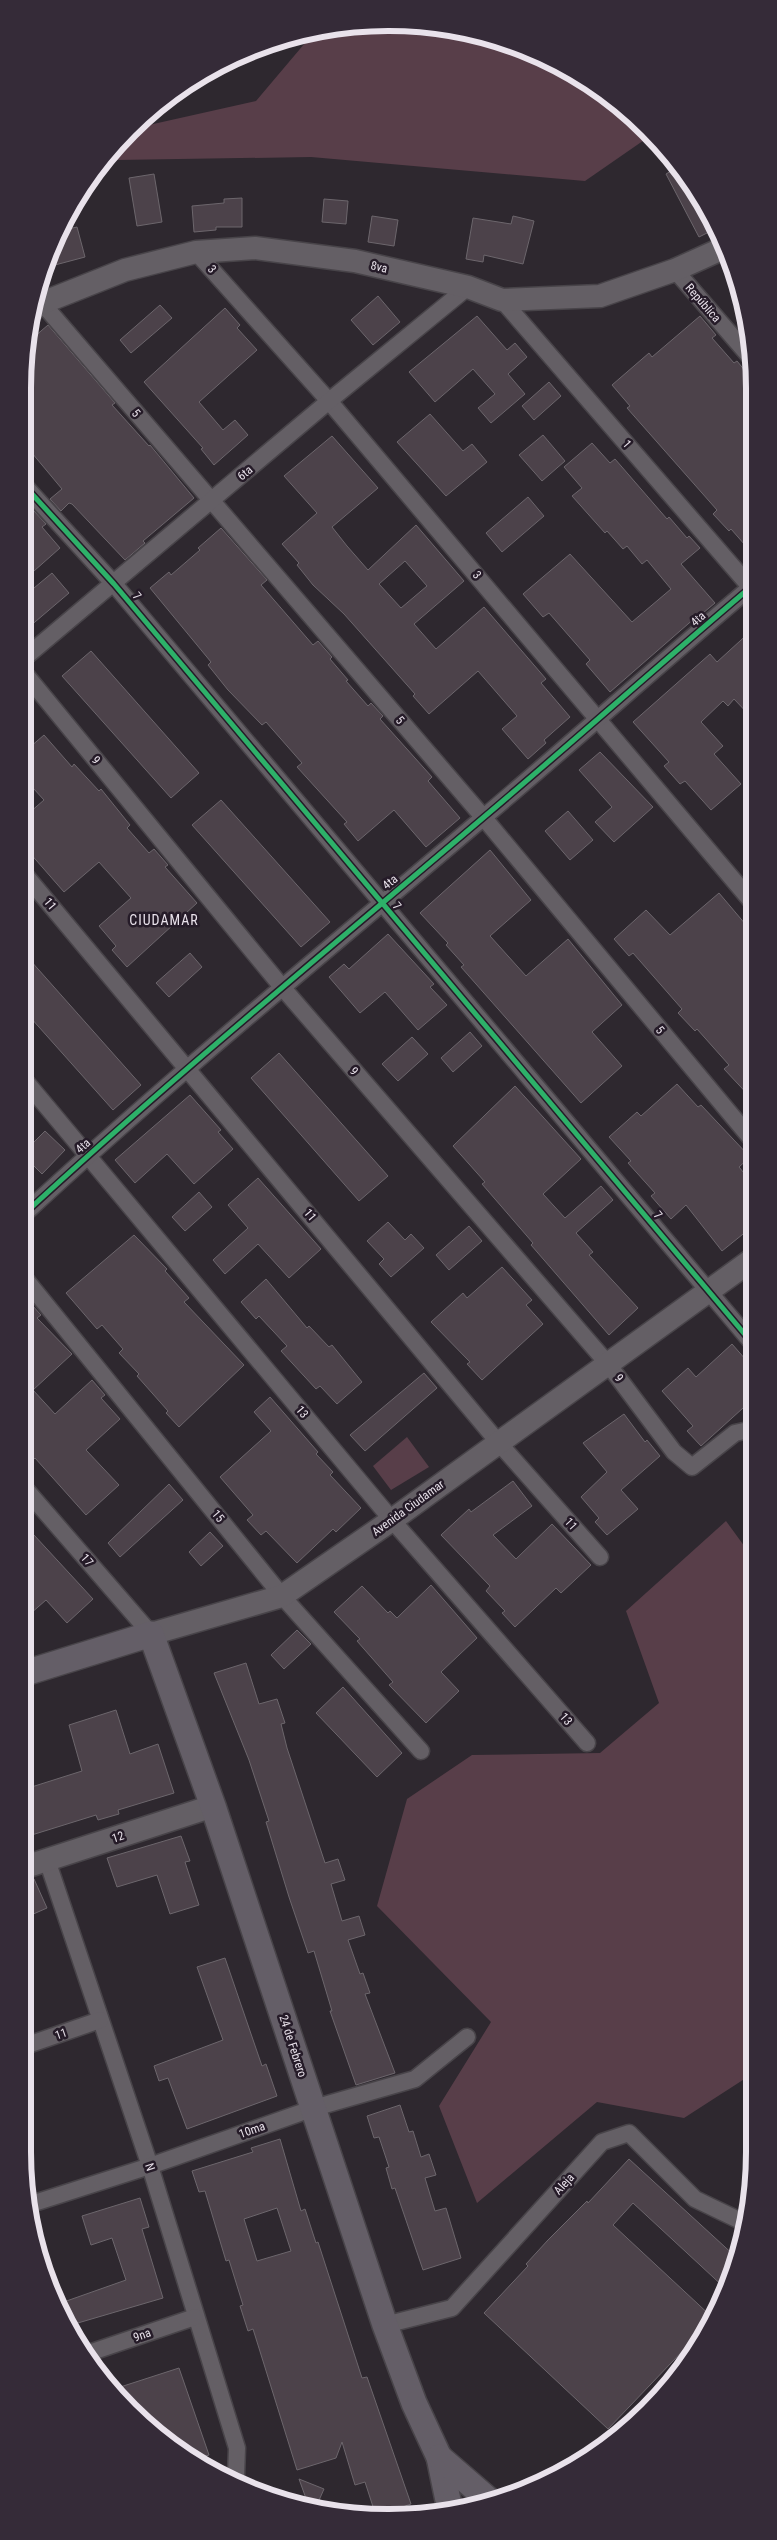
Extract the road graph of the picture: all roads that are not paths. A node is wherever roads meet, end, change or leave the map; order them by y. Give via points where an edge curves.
1 (718, 250) edge
2 (196, 252) junction
3 (675, 270) junction
4 (468, 287) junction
5 (502, 300) junction
6 (41, 305) edge
7 (40, 310) edge
8 (744, 349) edge
9 (329, 401) junction
10 (31, 493) edge
11 (212, 501) junction
12 (746, 581) edge
13 (114, 584) junction
14 (746, 591) edge
15 (31, 653) edge
16 (31, 681) edge
17 (598, 718) junction
18 (484, 818) junction
19 (31, 881) edge
20 (746, 895) edge
21 (381, 902) junction
22 (282, 987) junction
23 (189, 1069) junction
24 (31, 1088) edge
25 (746, 1133) edge
26 (88, 1156) junction
27 (31, 1208) edge
28 (746, 1264) edge
29 (31, 1286) edge
30 (710, 1292) junction
31 (746, 1336) edge
32 (608, 1364) junction
33 (746, 1430) edge
34 (498, 1442) junction
35 (31, 1495) edge
36 (392, 1520) junction
37 (600, 1557) dead end
38 (282, 1596) junction
39 (151, 1634) junction
40 (31, 1671) edge
41 (587, 1743) dead end
42 (421, 1751) dead end
43 (213, 1806) junction
44 (47, 1860) junction
45 (31, 1865) edge
46 (100, 2020) junction
47 (467, 2037) dead end
48 (31, 2044) edge
49 (314, 2108) junction
50 (150, 2166) junction
51 (35, 2203) edge
52 (739, 2220) edge
53 (195, 2317) junction
54 (385, 2325) junction
55 (92, 2352) edge
56 (439, 2457) junction
57 (232, 2473) edge
58 (484, 2496) edge
59 (449, 2504) edge

1 - 3 main road, 8va
2 - 4 main road, 8va via 256,248 355,261
2 - 6 main road, 8va via 125,270
2 - 9 street, 3
3 - 5 main road, 8va via 600,296
3 - 8 street, República
4 - 5 main road, 8va
4 - 9 street, 6ta
5 - 12 street, 1
7 - 11 street, 5
9 - 11 street, 6ta
9 - 17 street, 3
10 - 13 street, 7
11 - 13 street, 6ta
11 - 18 street, 5
13 - 15 street, 6ta
13 - 21 street, 7
14 - 17 street, 4ta
16 - 22 street, 9
17 - 18 street, 4ta
17 - 20 street, 3
18 - 21 street, 4ta
18 - 25 street, 5
19 - 23 street, 11
21 - 22 street, 4ta
21 - 30 street, 7
22 - 23 street, 4ta
22 - 32 street, 9
23 - 26 street, 4ta
23 - 34 street, 11
24 - 26 street, 13
26 - 27 street, 4ta
26 - 36 street, 13
28 - 30 main road, Avenida Ciudamar
29 - 38 street, 15
30 - 31 street, 7
30 - 32 main road, Avenida Ciudamar
32 - 33 street, 9 via 674,1452 692,1467 735,1432
32 - 34 main road, Avenida Ciudamar
34 - 36 main road, Avenida Ciudamar
34 - 37 street, 11
35 - 39 street, 17
36 - 38 main road, Avenida Ciudamar
36 - 41 street, 13
38 - 39 main road, Avenida Ciudamar
38 - 42 street, 15
39 - 40 main road, Avenida Ciudamar
39 - 43 main road, 24 de Febrero
43 - 44 main road, 12
43 - 49 main road, 24 de Febrero
44 - 45 main road, 12
44 - 46 street, N
46 - 48 street, 11
46 - 50 street, N
47 - 49 street, 10ma via 415,2079
49 - 50 street, 10ma
49 - 54 main road, 24 de Febrero
50 - 51 street, 10ma
50 - 53 street, N
52 - 54 street, Aleja via 695,2199 629,2133 602,2142 452,2308
53 - 55 street, 9na
53 - 57 street, N via 238,2448
54 - 56 main road, 24 de Febrero via 414,2403
56 - 58 main road, 24 de Febrero
56 - 59 main road, 24 de Febrero

